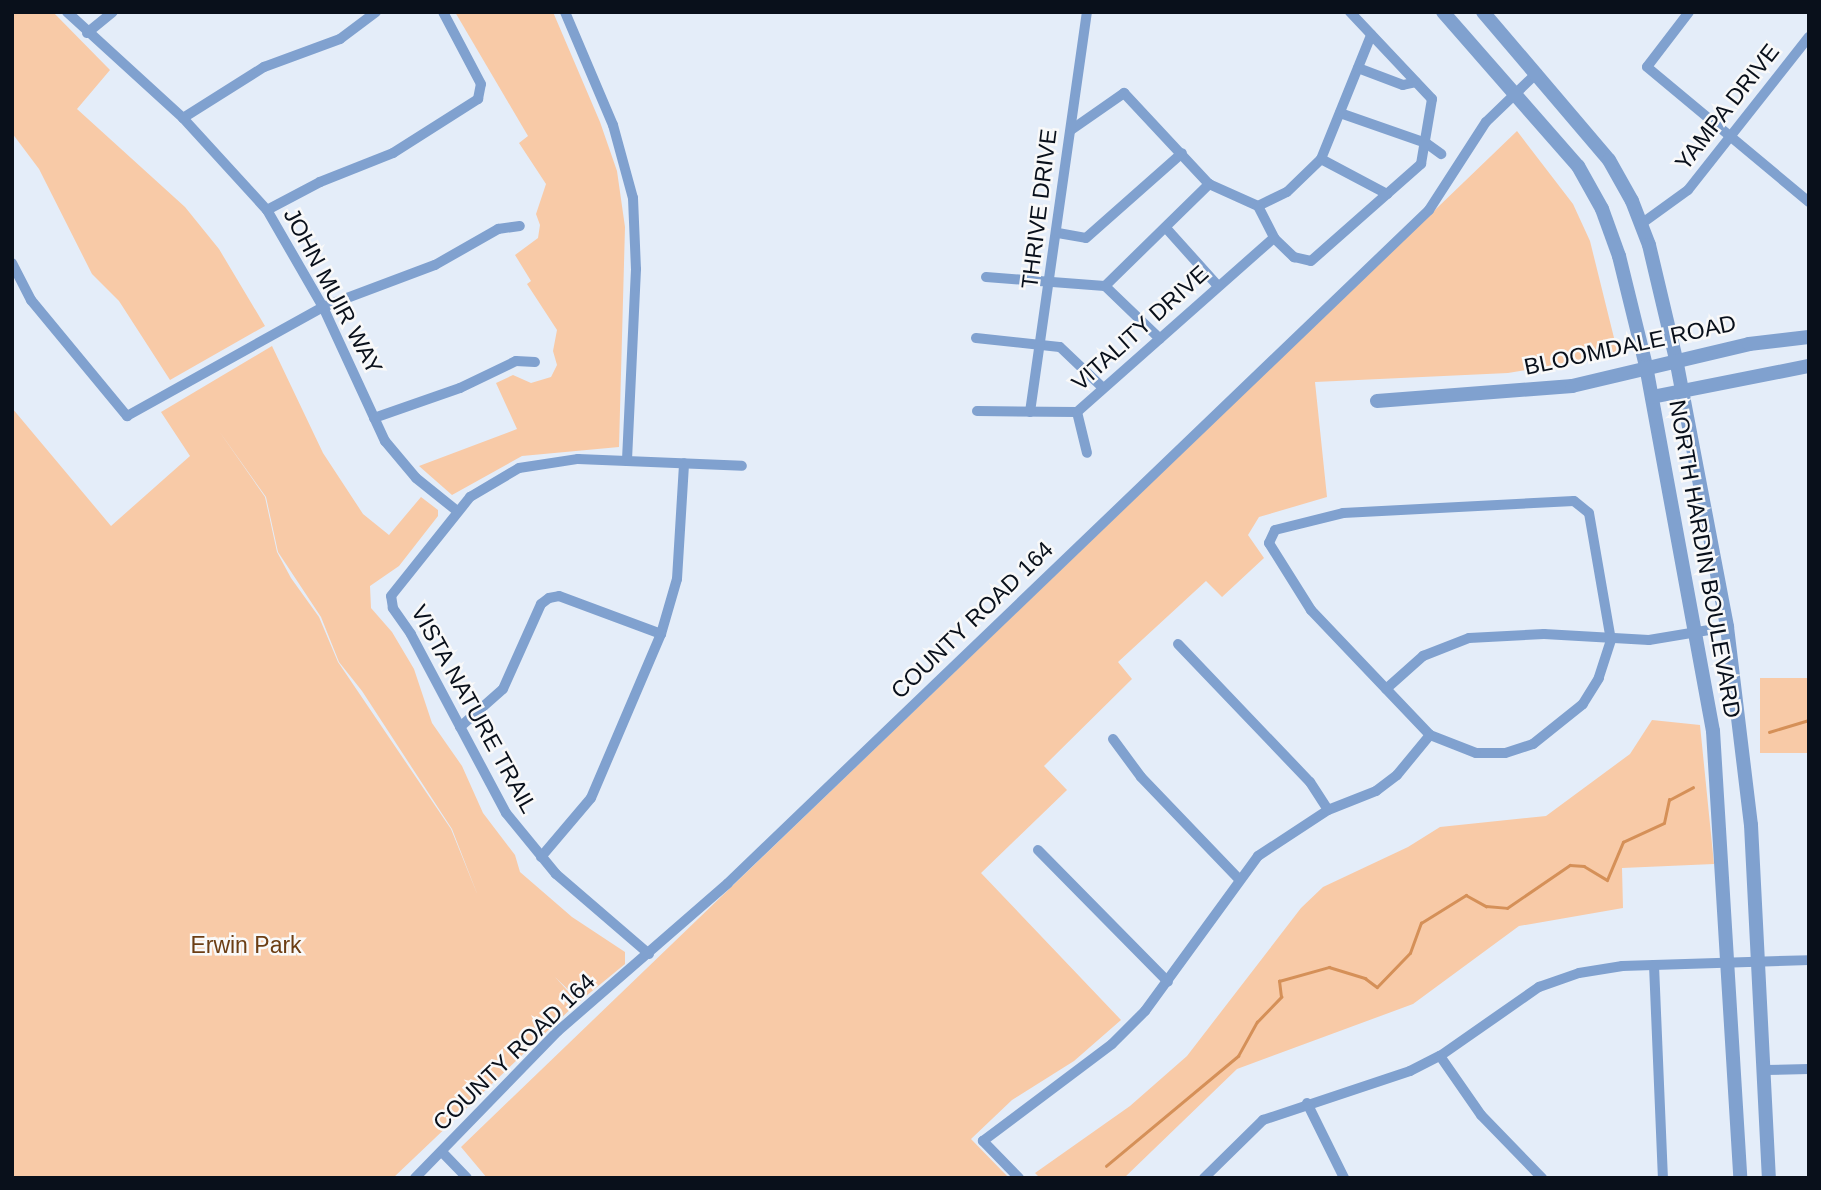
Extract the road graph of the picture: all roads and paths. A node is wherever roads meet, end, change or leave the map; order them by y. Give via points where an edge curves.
1 (67, 12) edge
2 (113, 12) edge
3 (376, 12) edge
4 (443, 12) edge
5 (565, 12) edge
6 (1087, 12) edge
7 (1350, 12) edge
8 (1443, 12) edge
9 (1483, 12) edge
10 (1689, 12) edge
11 (87, 33) junction
12 (1371, 35) junction
13 (1809, 37) edge
14 (1358, 68) junction
15 (1537, 73) junction
16 (1416, 82) junction
17 (1516, 93) junction
18 (1340, 113) junction
19 (183, 118) junction
20 (1070, 130) junction
21 (1731, 141) junction
22 (1426, 143) junction
23 (1182, 153) junction
24 (1441, 154) dead end
25 (1321, 159) junction
26 (1209, 184) junction
27 (1387, 194) junction
28 (1809, 202) edge
29 (1258, 206) junction
30 (267, 210) junction
31 (1641, 224) junction
32 (520, 226) dead end
33 (1167, 228) junction
34 (1058, 233) junction
35 (1274, 238) junction
36 (12, 263) edge
37 (986, 277) dead end
38 (1051, 285) junction
39 (1105, 286) junction
40 (1218, 286) junction
41 (323, 307) junction
42 (1809, 337) edge
43 (976, 338) dead end
44 (1160, 339) junction
45 (1041, 344) junction
46 (1676, 359) junction
47 (535, 362) dead end
48 (1646, 366) junction
49 (1809, 366) edge
50 (1103, 388) junction
51 (1682, 390) junction
52 (1652, 397) junction
53 (1377, 401) dead end
54 (977, 411) dead end
55 (1030, 412) junction
56 (1077, 412) junction
57 (374, 418) junction
58 (1087, 453) dead end
59 (627, 461) junction
60 (684, 463) junction
61 (742, 466) dead end
62 (457, 511) junction
63 (1727, 627) junction
64 (1698, 632) junction
65 (661, 635) junction
66 (1611, 640) junction
67 (1178, 644) dead end
68 (1386, 689) junction
69 (460, 727) junction
70 (1430, 735) junction
71 (1114, 739) dead end
72 (1328, 810) junction
73 (1038, 850) dead end
74 (541, 857) junction
75 (1238, 878) junction
76 (649, 954) junction
77 (1809, 960) edge
78 (1759, 963) junction
79 (1731, 964) junction
80 (1654, 965) junction
81 (1168, 982) junction
82 (1440, 1056) junction
83 (1809, 1069) edge
84 (1765, 1070) junction
85 (1307, 1103) junction
86 (442, 1152) junction
87 (415, 1178) edge
88 (467, 1178) edge
89 (1019, 1178) edge
90 (1204, 1178) edge
91 (1344, 1178) edge
92 (1542, 1178) edge
93 (1663, 1178) edge
94 (1740, 1178) edge
95 (1769, 1178) edge

1 - 11 street, JOHN MUIR WAY
2 - 11 street
3 - 19 street via 340,39 264,67
4 - 30 street via 482,91 478,99 416,140
5 - 59 street via 613,125 633,198 636,269
6 - 20 street, THRIVE DRIVE
7 - 12 street
8 - 17 street, NORTH HARDIN BOULEVARD
9 - 15 street, NORTH HARDIN BOULEVARD
10 - 21 street via 1647,67
11 - 19 street, JOHN MUIR WAY
12 - 14 street
12 - 16 street
13 - 21 street, YAMPA DRIVE
14 - 16 street via 1403,85
14 - 18 street
15 - 17 street, COUNTY ROAD 164
15 - 31 street, NORTH HARDIN BOULEVARD via 1609,160
16 - 22 street via 1432,99
17 - 48 street, NORTH HARDIN BOULEVARD via 1578,166 1602,209
17 - 76 street, COUNTY ROAD 164 via 1486,122 1429,210
18 - 22 street
18 - 25 street
19 - 30 street, JOHN MUIR WAY
20 - 23 street via 1124,93
20 - 34 street, THRIVE DRIVE
21 - 28 street
21 - 31 street, YAMPA DRIVE via 1688,190
22 - 24 street
22 - 27 street via 1421,164
23 - 26 street
23 - 34 street via 1086,238
25 - 27 street
25 - 29 street via 1287,192
26 - 29 street
26 - 33 street
27 - 35 street via 1311,261 1294,257
29 - 35 street
30 - 41 street, JOHN MUIR WAY
31 - 46 street, NORTH HARDIN BOULEVARD
32 - 41 street via 498,229 435,265
33 - 39 street
33 - 40 street
34 - 38 street, THRIVE DRIVE
35 - 40 street, VITALITY DRIVE
36 - 41 street via 31,300 127,416
37 - 38 street
38 - 39 street
38 - 45 street, THRIVE DRIVE
39 - 44 street
40 - 44 street, VITALITY DRIVE
41 - 57 street, JOHN MUIR WAY
42 - 46 street, BLOOMDALE ROAD
43 - 45 street
44 - 50 street, VITALITY DRIVE
45 - 50 street via 1060,347
45 - 55 street, THRIVE DRIVE
46 - 48 street, BLOOMDALE ROAD
46 - 51 street, NORTH HARDIN BOULEVARD
47 - 57 street via 516,361 460,388
48 - 52 street, NORTH HARDIN BOULEVARD
48 - 53 street, BLOOMDALE ROAD via 1572,386
49 - 51 street
50 - 56 street, VITALITY DRIVE
51 - 52 street
51 - 63 street, NORTH HARDIN BOULEVARD
52 - 64 street, NORTH HARDIN BOULEVARD
54 - 55 street, VITALITY DRIVE
55 - 56 street, VITALITY DRIVE
56 - 58 street
57 - 62 street, JOHN MUIR WAY via 400,462
59 - 60 street
59 - 62 street via 578,459 519,468 492,481
60 - 61 street
60 - 65 street via 677,579
62 - 69 street, VISTA NATURE TRAIL via 391,596 393,608
63 - 64 street
63 - 78 street, NORTH HARDIN BOULEVARD via 1751,825
64 - 66 street
64 - 79 street, NORTH HARDIN BOULEVARD via 1713,731
65 - 69 street via 559,596 549,598 541,604 503,689
65 - 74 street via 591,798
66 - 68 street via 1544,634 1469,638 1423,656
66 - 68 street via 1592,526 1583,505 1574,500 1343,513 1289,525 1269,537 1311,610
66 - 70 street via 1599,678 1583,704 1533,744 1505,753 1476,754
67 - 72 street via 1310,782
68 - 70 street
69 - 74 street, VISTA NATURE TRAIL via 506,813
70 - 72 street via 1397,775 1376,791
71 - 75 street via 1141,777
72 - 75 street via 1283,836
73 - 81 street
74 - 76 street, VISTA NATURE TRAIL via 574,892
75 - 81 street
76 - 86 street, COUNTY ROAD 164 via 558,1031
77 - 78 street
78 - 79 street
78 - 84 street, NORTH HARDIN BOULEVARD
79 - 80 street
79 - 94 street, NORTH HARDIN BOULEVARD
80 - 82 street via 1579,973 1539,987
80 - 93 street
81 - 89 street via 1112,1044 983,1141
82 - 85 street via 1410,1071
82 - 92 street via 1481,1115
83 - 84 street
84 - 95 street, NORTH HARDIN BOULEVARD
85 - 90 street via 1263,1120
85 - 91 street
86 - 87 street, COUNTY ROAD 164
86 - 88 street

